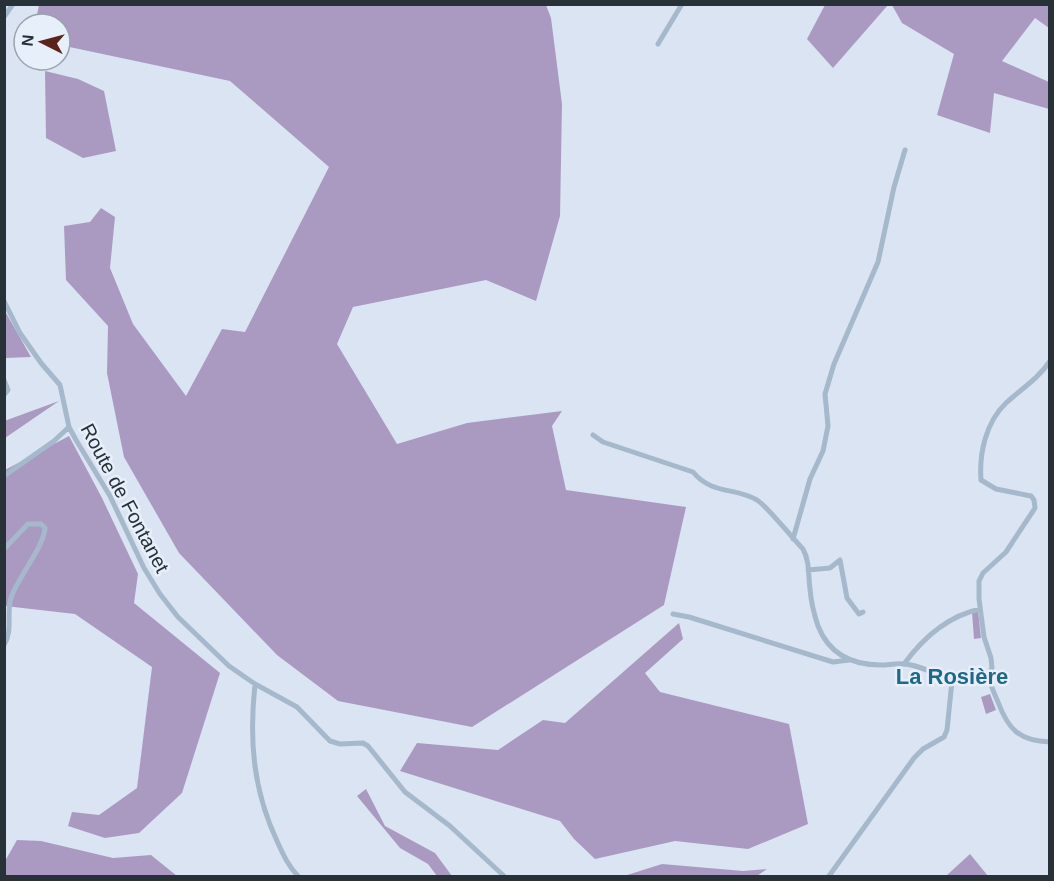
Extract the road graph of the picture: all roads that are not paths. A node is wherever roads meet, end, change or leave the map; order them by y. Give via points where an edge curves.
1 (13, 4) edge
2 (682, 4) edge
3 (4, 17) edge
4 (658, 44) dead end
5 (905, 150) dead end
6 (4, 301) edge
7 (1050, 361) edge
8 (4, 380) edge
9 (4, 395) edge
10 (69, 427) junction
11 (593, 435) dead end
12 (4, 476) edge
13 (793, 539) junction
14 (4, 549) edge
15 (808, 570) junction
16 (980, 609) junction
17 (862, 612) dead end
18 (673, 614) dead end
19 (4, 645) edge
20 (849, 660) junction
21 (904, 664) junction
22 (988, 675) junction
23 (952, 681) junction
24 (255, 684) junction
25 (1050, 742) edge
26 (298, 876) edge
27 (504, 876) edge
28 (829, 876) edge

1 - 3 street
2 - 4 street
5 - 13 street via 878,262 825,394 828,426 823,451 810,479
6 - 10 street, Route de Fontanet via 20,333 60,385
7 - 16 street via 997,414 983,444 981,480 996,489 1030,496 1035,507 1006,552 980,577
8 - 9 street via 8,390
10 - 12 street
10 - 24 street, Route de Fontanet via 160,594 208,647
11 - 13 street via 603,442 693,472 702,482 719,490 758,501
13 - 15 street via 808,558
14 - 19 street via 28,524 45,528 11,596 10,628
15 - 17 street via 830,568 840,560 847,598 859,614
15 - 20 street via 819,630
16 - 21 street via 943,624
16 - 22 street via 991,658
18 - 20 street via 833,662
20 - 21 street
21 - 23 street
22 - 23 street via 957,676
22 - 25 street via 1008,725 1019,735
23 - 28 street via 944,737 914,758
24 - 26 street via 252,727 264,814
24 - 27 street, Route de Fontanet via 297,707 334,743 368,746 405,792 450,826

